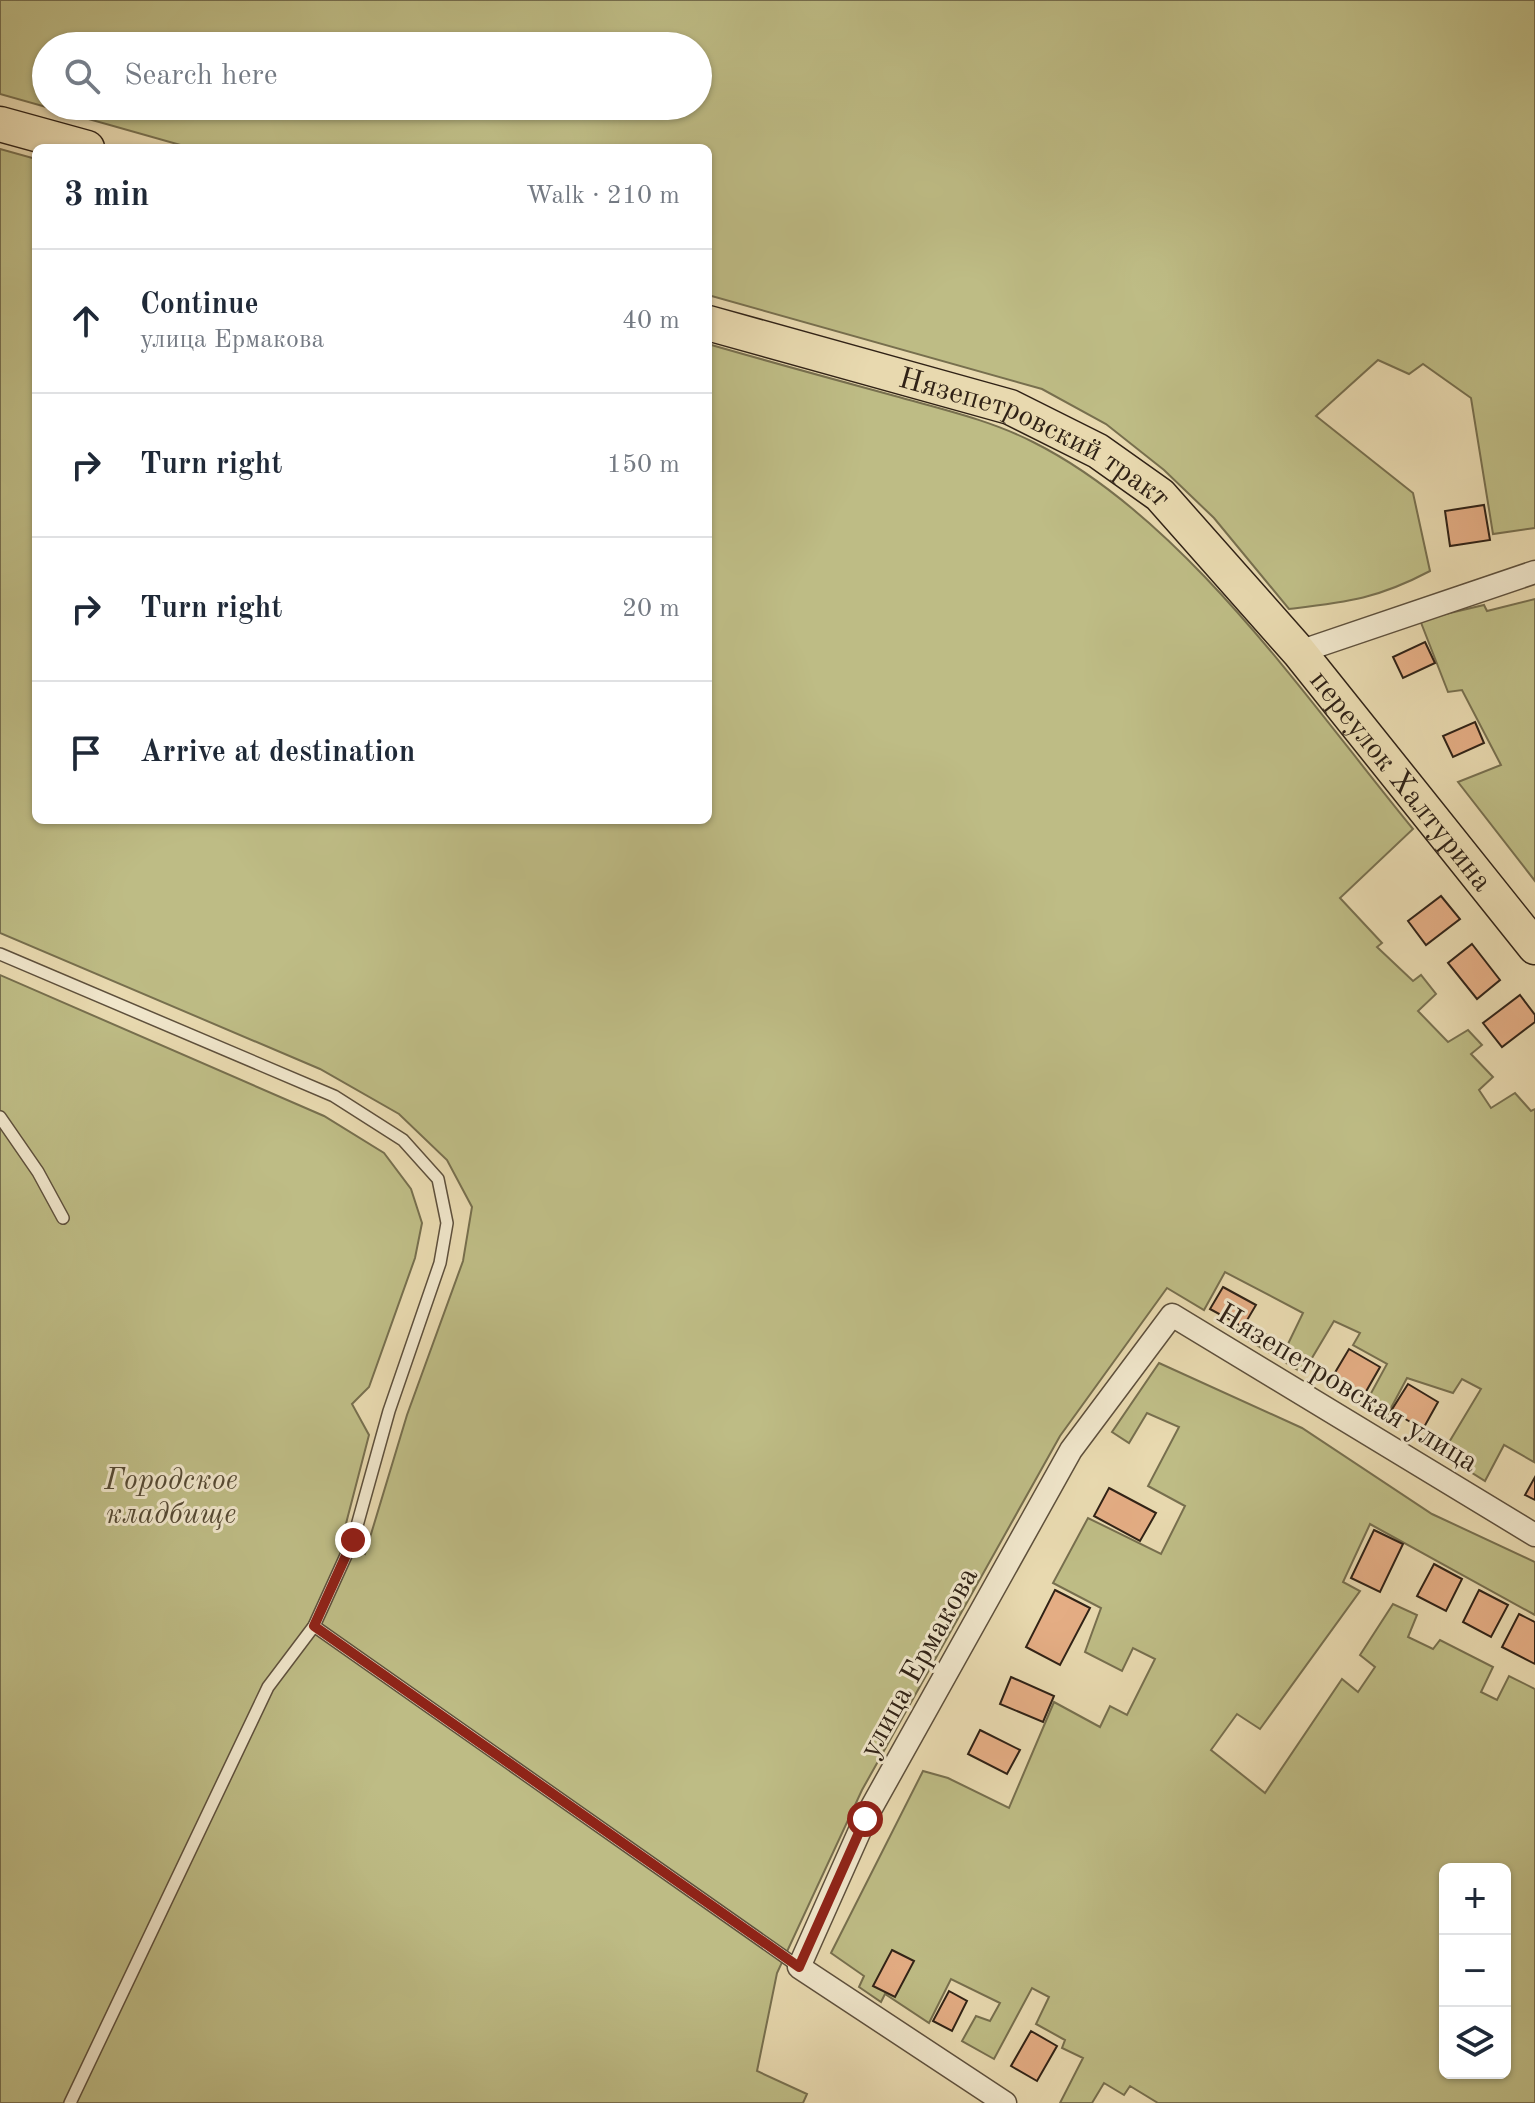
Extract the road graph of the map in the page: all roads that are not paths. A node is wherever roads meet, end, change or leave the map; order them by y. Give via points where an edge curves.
1 (0, 124) edge
2 (72, 144) edge
3 (712, 324) edge
4 (1535, 572) edge
5 (1299, 652) junction
6 (1535, 947) edge
7 (0, 954) edge
8 (0, 1117) edge
9 (63, 1218) dead end
10 (1172, 1315) joint
11 (1535, 1535) edge
12 (314, 1626) junction
13 (799, 1967) junction
14 (70, 2103) edge
15 (1005, 2103) edge

1 - 2 main road
3 - 5 main road, Нязепетровский тракт via 1010,407 1098,451 1160,495
4 - 5 street
5 - 6 main road, переулок Халтурина
7 - 12 lane via 334,1096 403,1140 438,1179 447,1223 440,1263 389,1411 353,1540
8 - 9 lane
10 - 11 street, Нязепетровская улица
10 - 13 street, улица Ермакова via 1071,1450 865,1819
12 - 13 lane
12 - 14 lane via 268,1687
13 - 15 street

